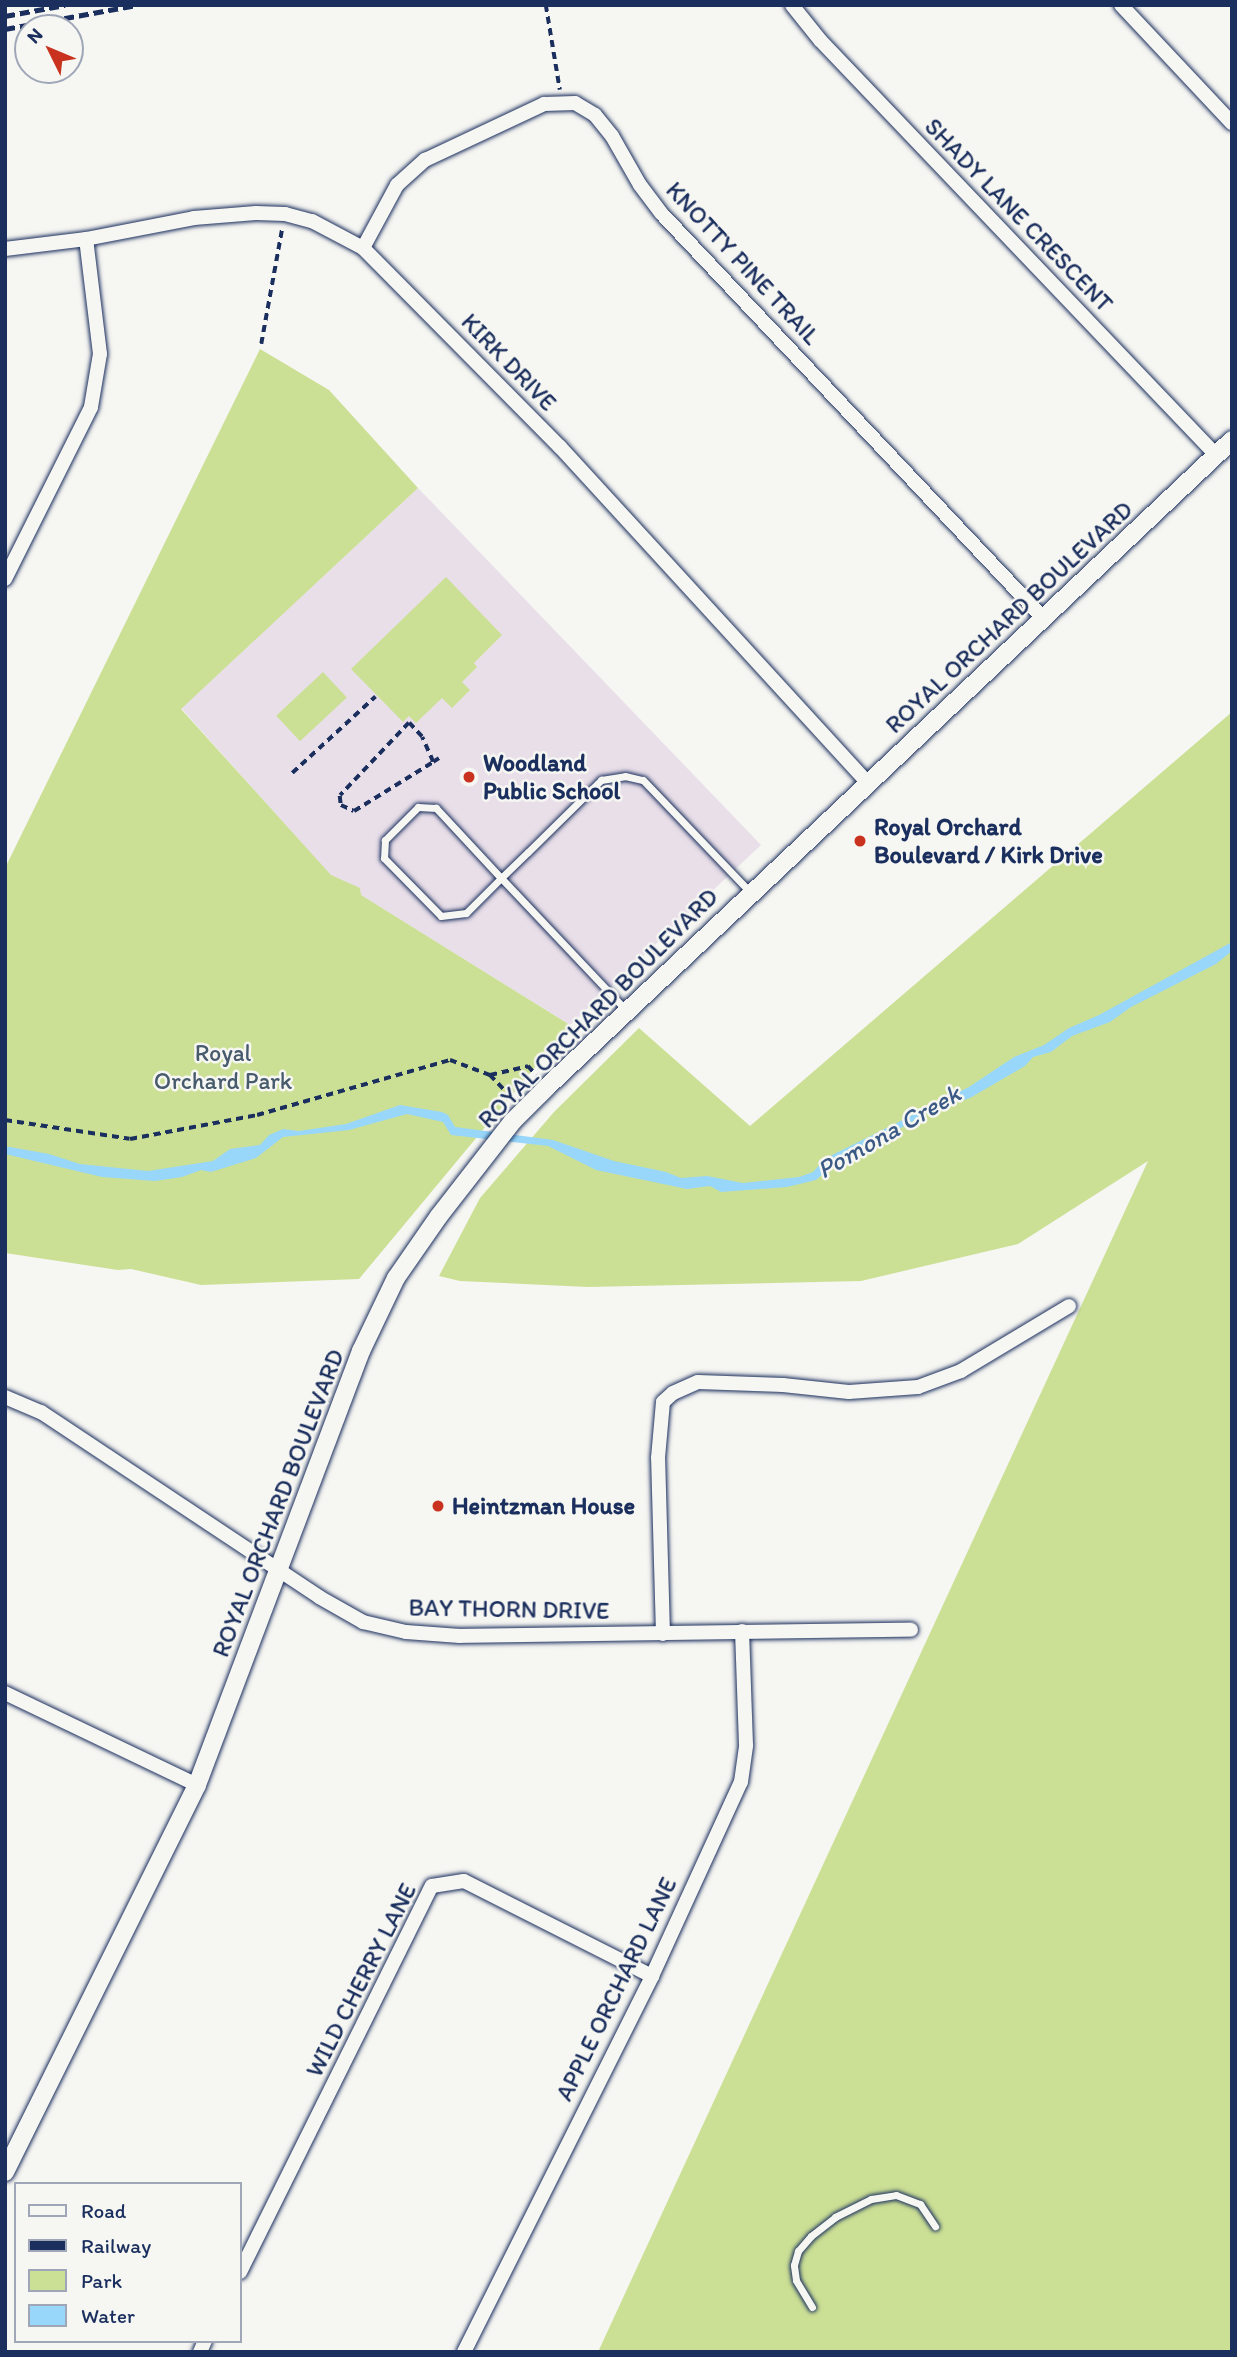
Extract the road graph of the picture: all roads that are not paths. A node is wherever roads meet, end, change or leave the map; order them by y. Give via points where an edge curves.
1 (792, 5) edge
2 (1121, 5) edge
3 (1232, 123) edge
4 (86, 239) junction
5 (363, 248) junction
6 (5, 249) edge
7 (1232, 440) edge
8 (1216, 454) junction
9 (5, 579) edge
10 (1043, 618) junction
11 (868, 783) junction
12 (501, 878) junction
13 (751, 892) junction
14 (627, 1011) junction
15 (1069, 1307) dead end
16 (5, 1397) edge
17 (280, 1570) junction
18 (911, 1630) dead end
19 (742, 1631) junction
20 (663, 1634) junction
21 (5, 1693) edge
22 (197, 1784) junction
23 (652, 1976) junction
24 (5, 2172) edge
25 (935, 2226) dead end
26 (242, 2268) edge
27 (812, 2307) dead end
28 (464, 2352) edge

1 - 8 street, SHADY LANE CRESCENT via 820,40
2 - 3 street
4 - 5 street, KIRK DRIVE via 194,218 256,213 312,221
4 - 6 street, KIRK DRIVE
4 - 9 street via 100,346 91,407
5 - 10 street, KNOTTY PINE TRAIL via 397,185 425,160 544,104 575,103 595,114 662,214
5 - 11 street, KIRK DRIVE via 560,447
7 - 8 street, ROYAL ORCHARD BOULEVARD
8 - 10 street, ROYAL ORCHARD BOULEVARD
10 - 11 street, ROYAL ORCHARD BOULEVARD
11 - 13 street, ROYAL ORCHARD BOULEVARD
12 - 12 lane via 466,913 442,916 384,858 385,840 418,807 436,808
12 - 13 lane via 601,780 625,776 643,780
12 - 14 lane
13 - 14 street, ROYAL ORCHARD BOULEVARD
14 - 17 street, ROYAL ORCHARD BOULEVARD via 521,1114 396,1278 360,1351
15 - 20 street via 961,1371 918,1387 849,1392 698,1382 673,1393 663,1402 658,1458
16 - 17 street, BAY THORN DRIVE via 41,1412
17 - 20 street, BAY THORN DRIVE via 363,1622 406,1632 460,1636
17 - 22 street, ROYAL ORCHARD BOULEVARD
18 - 19 street, BAY THORN DRIVE
19 - 20 street, BAY THORN DRIVE
19 - 23 street, APPLE ORCHARD LANE via 746,1745 741,1782
21 - 22 street
22 - 24 street, ROYAL ORCHARD BOULEVARD
23 - 26 street, WILD CHERRY LANE via 464,1881 432,1886
23 - 28 street, APPLE ORCHARD LANE
25 - 27 lane via 920,2204 896,2195 871,2199 835,2217 811,2236 794,2265 796,2280

